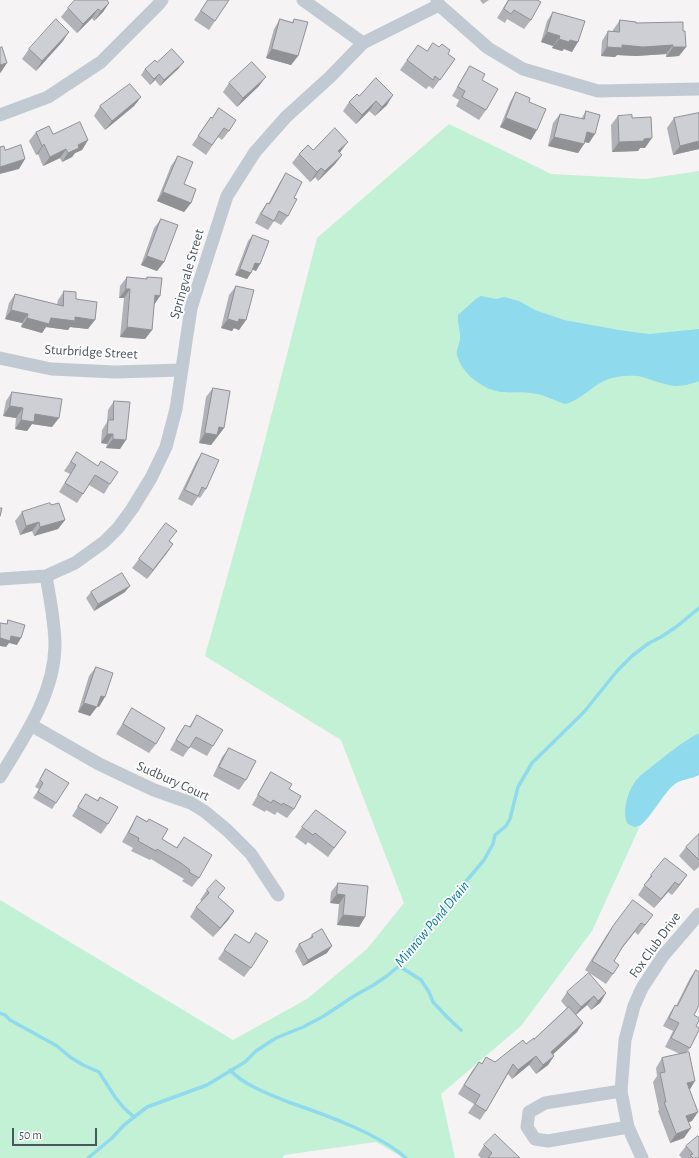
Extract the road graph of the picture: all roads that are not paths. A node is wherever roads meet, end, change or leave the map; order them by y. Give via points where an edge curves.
1 (162, 0) edge
2 (303, 0) edge
3 (438, 2) edge
4 (363, 43) junction
5 (699, 89) edge
6 (0, 115) edge
7 (0, 358) edge
8 (182, 370) junction
9 (46, 576) junction
10 (0, 579) edge
11 (31, 725) junction
12 (0, 777) edge
13 (278, 895) dead end
14 (699, 914) edge
15 (621, 1091) junction
16 (628, 1127) junction
17 (642, 1158) edge

1 - 6 street via 100,62 48,97
2 - 4 street
3 - 4 street, Springvale Street
3 - 5 street via 488,48 523,70 598,91
4 - 8 street, Springvale Street via 281,122 255,152 227,196 191,308
7 - 8 street, Sturbridge Street via 51,369 115,372
8 - 9 street, Springvale Street via 176,409 166,447 132,509 104,542 75,563
9 - 10 street, Springvale Street
9 - 11 street via 54,629 54,663 44,698
11 - 12 street
11 - 13 street, Sudbury Court via 100,764 204,811 228,830 251,854
14 - 15 street, Fox Club Drive via 663,956 642,988 634,1006 624,1040
15 - 16 street, Fox Club Drive
15 - 16 street via 545,1103 529,1112 527,1127 535,1139 548,1141
16 - 17 street, Fox Club Drive

